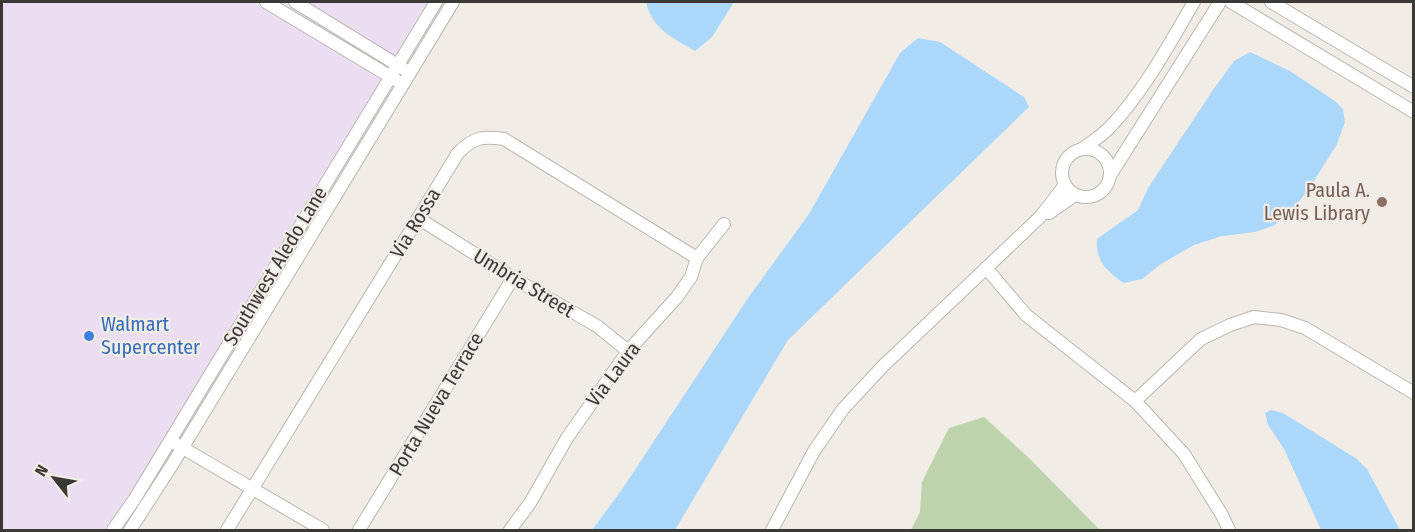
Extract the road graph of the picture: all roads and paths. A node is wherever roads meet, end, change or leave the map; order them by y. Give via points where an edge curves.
1 (266, 2) edge
2 (295, 2) edge
3 (436, 2) edge
4 (453, 2) edge
5 (1194, 2) edge
6 (1220, 2) edge
7 (1231, 2) edge
8 (1271, 2) edge
9 (397, 65) junction
10 (410, 72) junction
11 (390, 77) junction
12 (403, 85) junction
13 (1413, 87) edge
14 (1413, 112) edge
15 (1082, 149) junction
16 (1111, 174) junction
17 (1065, 185) junction
18 (1075, 195) junction
19 (1040, 217) junction
20 (418, 218) junction
21 (724, 224) dead end
22 (697, 258) junction
23 (986, 268) junction
24 (513, 278) junction
25 (628, 351) junction
26 (1413, 393) edge
27 (1135, 401) junction
28 (170, 440) junction
29 (183, 448) junction
30 (253, 489) junction
31 (113, 531) edge
32 (130, 531) edge
33 (228, 531) edge
34 (323, 531) edge
35 (359, 531) edge
36 (510, 531) edge
37 (772, 531) edge
38 (1229, 531) edge

1 - 11 street
2 - 9 street
3 - 9 street, Southwest Aledo Lane
4 - 10 street, Southwest Aledo Lane
5 - 15 street via 1133,100 1110,127
6 - 16 street
7 - 14 street
8 - 13 street
9 - 10 street
9 - 11 street, Southwest Aledo Lane
10 - 12 street, Southwest Aledo Lane
11 - 12 street
11 - 28 street, Southwest Aledo Lane
12 - 29 street, Southwest Aledo Lane
15 - 16 street via 1103,155
15 - 17 street via 1065,161
16 - 18 street via 1098,195
17 - 18 street
17 - 19 street
18 - 19 street
19 - 23 street
20 - 22 street, Via Rossa via 458,153 470,142 486,136 504,139
20 - 24 street, Umbria Street
20 - 30 street, Via Rossa
21 - 22 street, Via Laura
22 - 25 street, Via Laura via 691,277 677,297
23 - 27 street via 1026,315
23 - 37 street via 843,408 814,451
24 - 25 street, Umbria Street via 597,327
24 - 35 street, Porta Nueva Terrace
25 - 36 street, Via Laura via 567,438
26 - 27 street via 1305,328 1254,317 1201,339
27 - 38 street via 1184,454
28 - 29 street
28 - 31 street, Southwest Aledo Lane
29 - 30 street
29 - 32 street, Southwest Aledo Lane
30 - 33 street, Via Rossa
30 - 34 street

